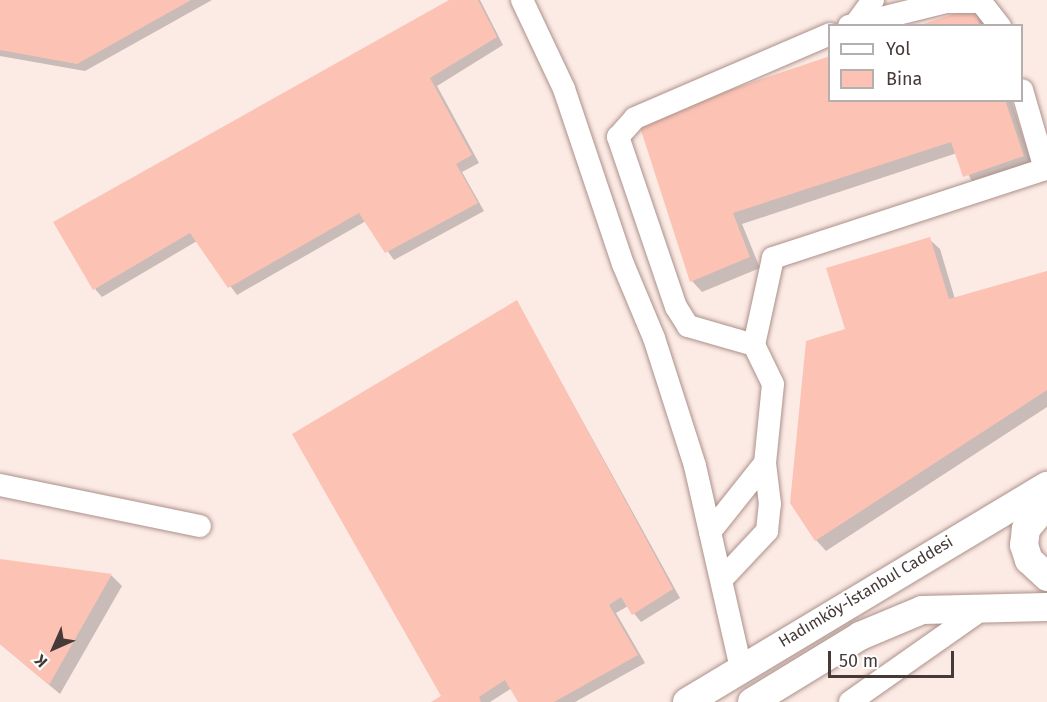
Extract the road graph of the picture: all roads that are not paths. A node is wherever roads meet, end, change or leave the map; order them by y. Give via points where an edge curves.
1 (522, 0) edge
2 (873, 0) edge
3 (853, 24) edge
4 (998, 24) edge
5 (828, 35) edge
6 (1023, 93) edge
7 (754, 345) junction
8 (765, 463) junction
9 (0, 485) edge
10 (1047, 486) edge
11 (1047, 504) edge
12 (200, 526) dead end
13 (710, 532) junction
14 (1047, 577) edge
15 (722, 579) junction
16 (985, 607) junction
17 (1047, 607) edge
18 (741, 668) junction
19 (760, 700) edge
20 (687, 702) edge
21 (850, 702) edge

1 - 13 street via 564,89 623,264 654,338
2 - 3 street
3 - 4 street via 946,2 981,2
5 - 7 street via 635,118 618,137 676,307 688,326
6 - 7 street via 1045,170 773,258
7 - 8 street via 772,384
8 - 13 street
8 - 15 street via 767,531
9 - 12 street
10 - 18 main road, Hadımköy-İstanbul Caddesi
11 - 14 main road via 1026,529 1024,545 1029,561
13 - 15 street
15 - 18 street
16 - 17 main road
16 - 19 main road via 922,610 860,636
16 - 21 street
18 - 19 main road
18 - 20 main road, Hadımköy-İstanbul Caddesi

